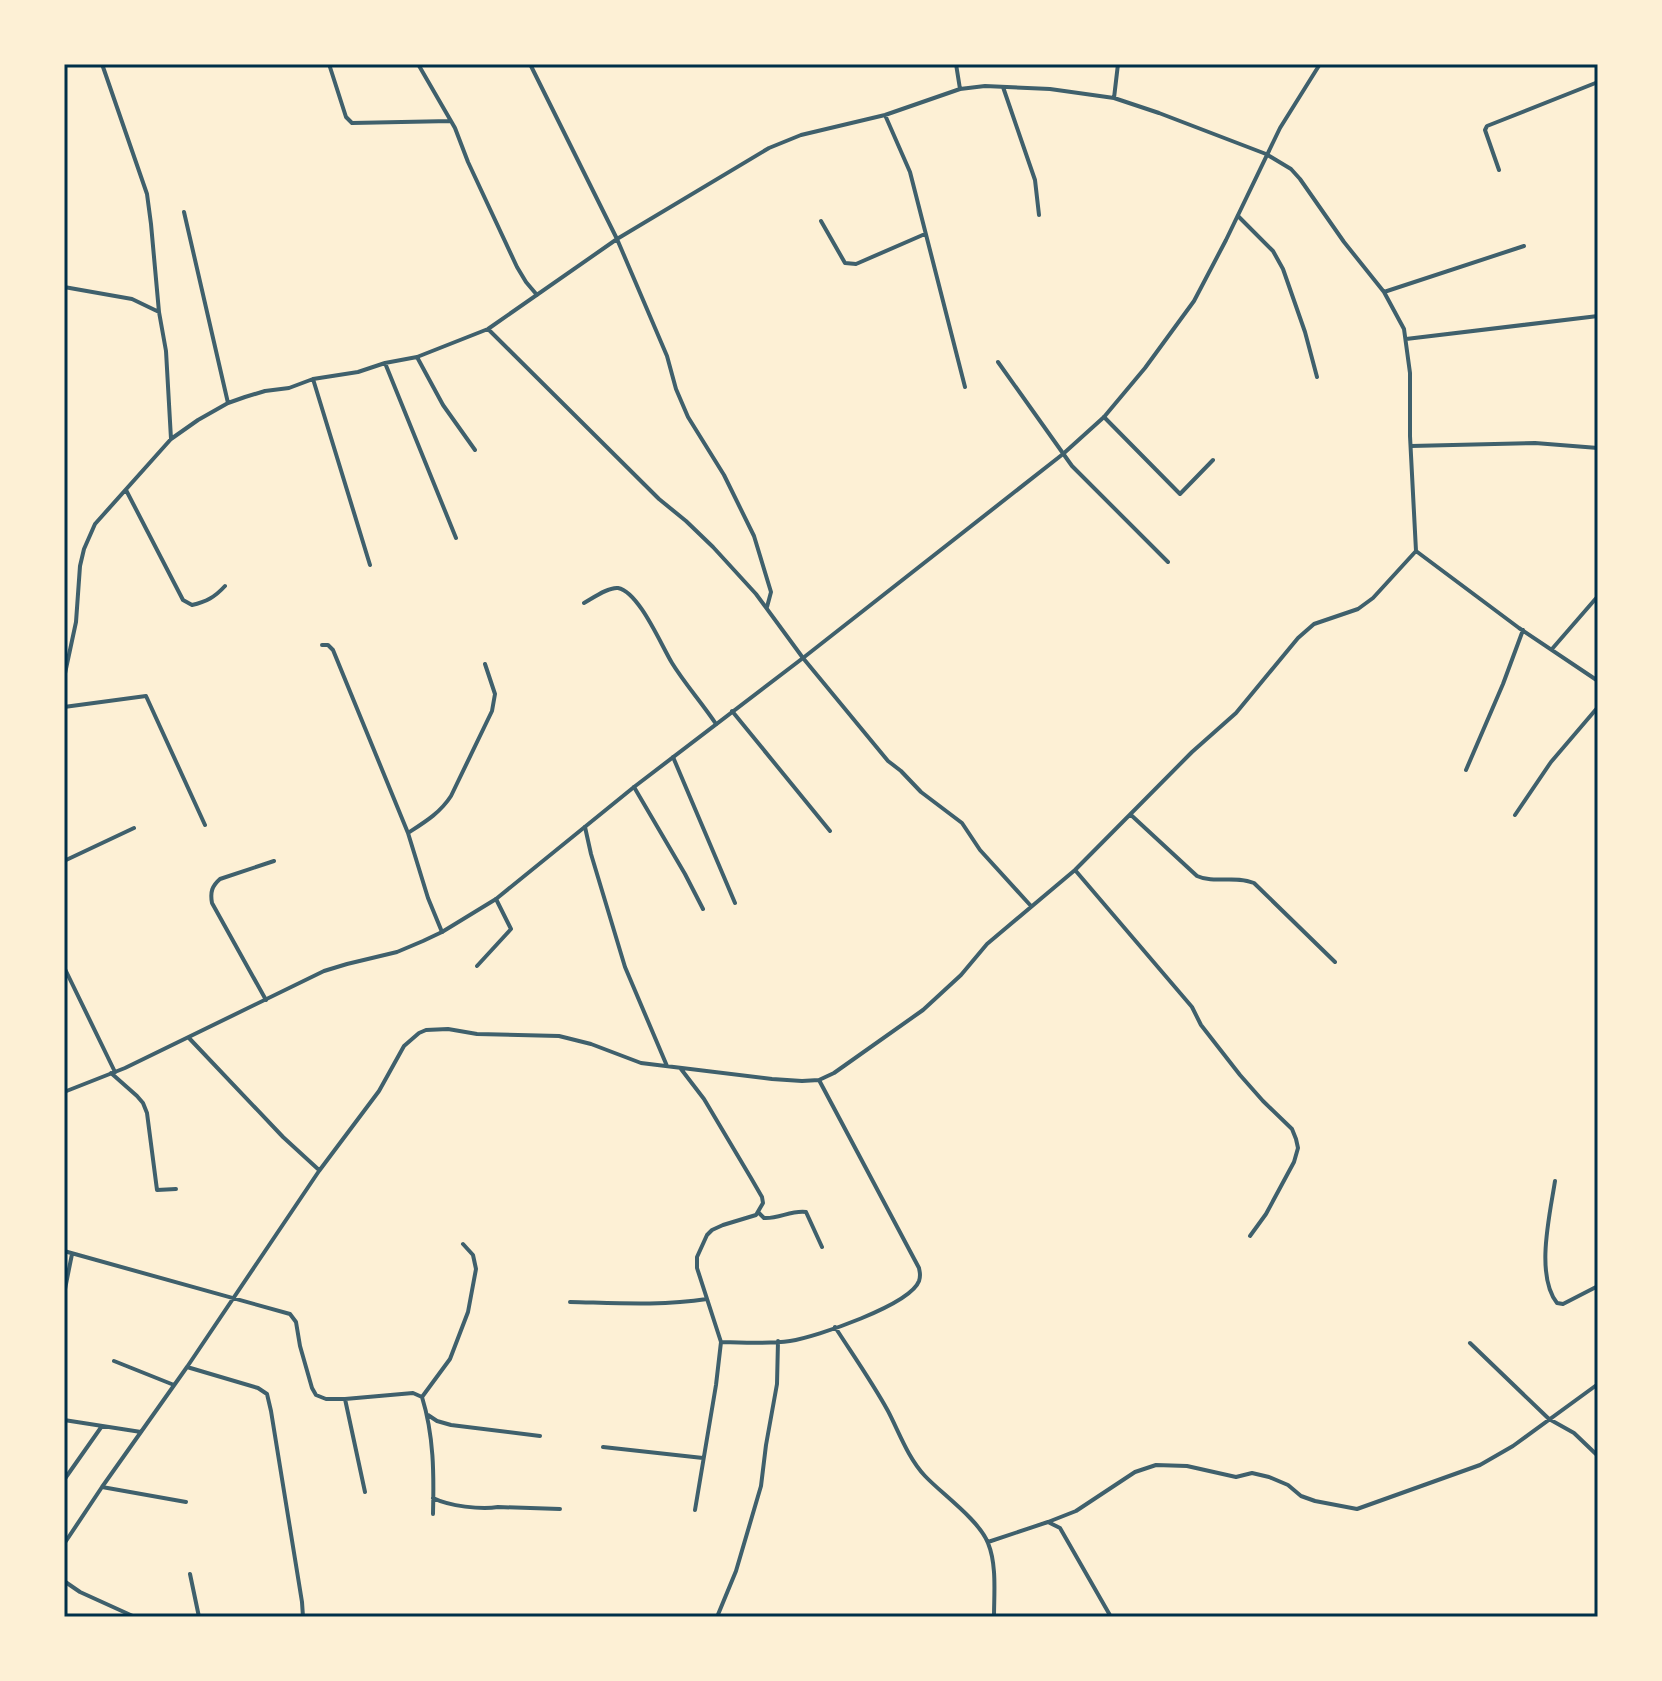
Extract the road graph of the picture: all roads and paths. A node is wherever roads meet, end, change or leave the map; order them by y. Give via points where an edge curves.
1 (102, 64) edge
2 (329, 64) edge
3 (418, 64) edge
4 (530, 64) edge
5 (956, 64) edge
6 (1118, 64) edge
7 (1320, 64) edge
8 (1598, 82) edge
9 (1003, 87) junction
10 (960, 89) junction
11 (1114, 98) junction
12 (885, 115) junction
13 (451, 121) junction
14 (1266, 154) junction
15 (1499, 170) dead end
16 (184, 212) dead end
17 (1039, 215) dead end
18 (1238, 216) junction
19 (821, 221) dead end
20 (925, 234) junction
21 (617, 239) junction
22 (1524, 246) dead end
23 (64, 287) edge
24 (1384, 292) junction
25 (537, 295) junction
26 (159, 312) junction
27 (1598, 318) edge
28 (488, 329) junction
29 (1406, 339) junction
30 (417, 357) junction
31 (998, 362) dead end
32 (385, 363) junction
33 (1317, 377) dead end
34 (313, 379) junction
35 (965, 387) dead end
36 (228, 403) junction
37 (1104, 417) junction
38 (171, 439) junction
39 (1411, 446) junction
40 (1598, 448) edge
41 (475, 450) dead end
42 (1063, 454) junction
43 (1213, 460) dead end
44 (126, 490) junction
45 (456, 538) dead end
46 (1416, 551) junction
47 (1168, 562) dead end
48 (370, 565) dead end
49 (225, 586) dead end
50 (1598, 596) edge
51 (584, 603) dead end
52 (767, 608) junction
53 (1523, 630) junction
54 (322, 645) dead end
55 (1552, 649) junction
56 (803, 658) junction
57 (485, 664) dead end
58 (64, 678) edge
59 (1598, 681) edge
60 (64, 707) edge
61 (1598, 707) edge
62 (732, 711) junction
63 (716, 724) junction
64 (673, 757) junction
65 (1466, 770) dead end
66 (634, 787) junction
67 (1131, 815) junction
68 (1515, 815) dead end
69 (205, 825) dead end
70 (585, 827) junction
71 (134, 828) dead end
72 (830, 831) dead end
73 (408, 833) junction
74 (64, 861) edge
75 (274, 861) dead end
76 (1075, 870) junction
77 (496, 899) junction
78 (735, 903) dead end
79 (1031, 906) junction
80 (703, 909) dead end
81 (442, 932) junction
82 (1335, 962) dead end
83 (477, 966) dead end
84 (64, 967) edge
85 (266, 1000) junction
86 (189, 1038) junction
87 (668, 1067) junction
88 (681, 1069) junction
89 (113, 1072) junction
90 (819, 1080) junction
91 (64, 1092) edge
92 (319, 1171) junction
93 (1555, 1181) dead end
94 (176, 1189) dead end
95 (758, 1212) junction
96 (1250, 1236) dead end
97 (463, 1244) dead end
98 (822, 1247) dead end
99 (64, 1251) edge
100 (72, 1254) junction
101 (1598, 1286) edge
102 (64, 1294) edge
103 (234, 1298) junction
104 (707, 1299) junction
105 (570, 1302) dead end
106 (835, 1327) junction
107 (778, 1341) junction
108 (721, 1342) junction
109 (1470, 1343) dead end
110 (114, 1361) dead end
111 (187, 1367) junction
112 (1598, 1384) edge
113 (174, 1385) junction
114 (422, 1397) junction
115 (345, 1399) junction
116 (428, 1415) junction
117 (1549, 1419) junction
118 (64, 1420) edge
119 (102, 1426) junction
120 (142, 1432) junction
121 (540, 1436) dead end
122 (603, 1447) dead end
123 (1598, 1456) edge
124 (703, 1458) junction
125 (64, 1480) edge
126 (102, 1487) junction
127 (365, 1492) dead end
128 (433, 1498) junction
129 (186, 1502) dead end
130 (560, 1509) dead end
131 (695, 1510) dead end
132 (433, 1514) dead end
133 (1048, 1522) junction
134 (988, 1542) junction
135 (64, 1544) edge
136 (190, 1574) dead end
137 (64, 1581) edge
138 (123, 1615) edge
139 (135, 1617) edge
140 (199, 1617) edge
141 (303, 1617) edge
142 (717, 1617) edge
143 (994, 1617) edge
144 (1111, 1617) edge

1 - 26 street via 147,194
2 - 13 street via 352,123
3 - 13 street
4 - 21 street
5 - 10 street
6 - 11 street
7 - 14 street
8 - 15 street via 1487,126
9 - 10 street
9 - 11 street
9 - 17 street via 1035,180
10 - 12 street
11 - 14 street
12 - 20 street via 910,172
12 - 21 street via 769,148
13 - 25 street via 517,267
14 - 18 street
14 - 24 street via 1300,179
16 - 36 street
18 - 33 street via 1273,251 1283,269
18 - 37 street via 1187,312
19 - 20 street via 850,265
20 - 35 street
21 - 25 street
21 - 52 street via 688,417 754,536 771,592
22 - 24 street
23 - 26 street via 132,299
24 - 29 street
25 - 28 street
26 - 38 street
27 - 29 street
28 - 30 street
28 - 52 street via 713,547
29 - 39 street
30 - 32 street
30 - 41 street
31 - 42 street
32 - 34 street
32 - 45 street
34 - 36 street
34 - 48 street
36 - 38 street
37 - 42 street
37 - 43 street via 1180,494
38 - 44 street
39 - 40 street via 1535,443
39 - 46 street
42 - 47 street
42 - 56 street
44 - 49 street via 183,600 192,605 205,602
44 - 58 street via 95,524 84,549
46 - 53 street
46 - 67 street via 1373,598 1358,609 1314,624 1298,638 1236,713
50 - 55 street
51 - 63 street via 614,588 631,596
52 - 56 street
53 - 55 street
53 - 65 street
54 - 73 street via 333,650
55 - 59 street
56 - 62 street
56 - 79 street via 888,761 962,823
57 - 73 street via 495,694 492,711 444,807
60 - 69 street via 146,696
61 - 68 street
62 - 63 street
62 - 72 street
63 - 64 street
64 - 66 street
64 - 78 street
66 - 70 street
66 - 80 street
67 - 76 street
67 - 82 street via 1202,879 1254,883
70 - 77 street
70 - 87 street via 625,967
71 - 74 street
73 - 81 street
75 - 85 street via 220,879 211,890 212,903
76 - 79 street
76 - 96 street via 1192,1007 1240,1075 1292,1129 1298,1148 1294,1162
77 - 81 street
77 - 83 street via 511,929
79 - 90 street via 923,1010
81 - 85 street via 397,952 324,971
84 - 89 street
85 - 86 street
86 - 89 street
86 - 92 street
87 - 88 street
87 - 92 street via 559,1036 426,1030 404,1046 379,1091
88 - 90 street
88 - 95 street via 762,1197
89 - 91 street
89 - 94 street via 147,1113 157,1190
90 - 106 street via 920,1275 915,1287 894,1303
92 - 103 street
93 - 101 street via 1545,1246 1551,1294 1563,1304
95 - 98 street via 771,1219 806,1212
95 - 104 street via 712,1230 703,1241 697,1268
97 - 114 street via 476,1269 468,1312 450,1359
99 - 100 street
100 - 102 street
100 - 103 street
103 - 111 street
103 - 115 street via 290,1314 313,1392 326,1399
104 - 105 street via 645,1305
104 - 108 street
106 - 107 street
106 - 134 street via 924,1475
107 - 108 street
107 - 142 street via 777,1384 761,1486
108 - 124 street
109 - 117 street
110 - 113 street
111 - 113 street
111 - 141 street via 267,1394
112 - 117 street
113 - 120 street
114 - 115 street via 413,1393
114 - 116 street
115 - 127 street
116 - 121 street via 451,1425
116 - 128 street
117 - 123 street
117 - 133 street via 1480,1465 1357,1509 1315,1501 1252,1473 1236,1477 1156,1465
118 - 119 street
119 - 120 street
119 - 125 street
120 - 126 street
122 - 124 street
124 - 131 street
126 - 129 street
126 - 135 street
128 - 130 street via 489,1509
128 - 132 street
133 - 134 street
133 - 144 street via 1060,1528
134 - 143 street
136 - 140 street
137 - 138 street
138 - 139 street

